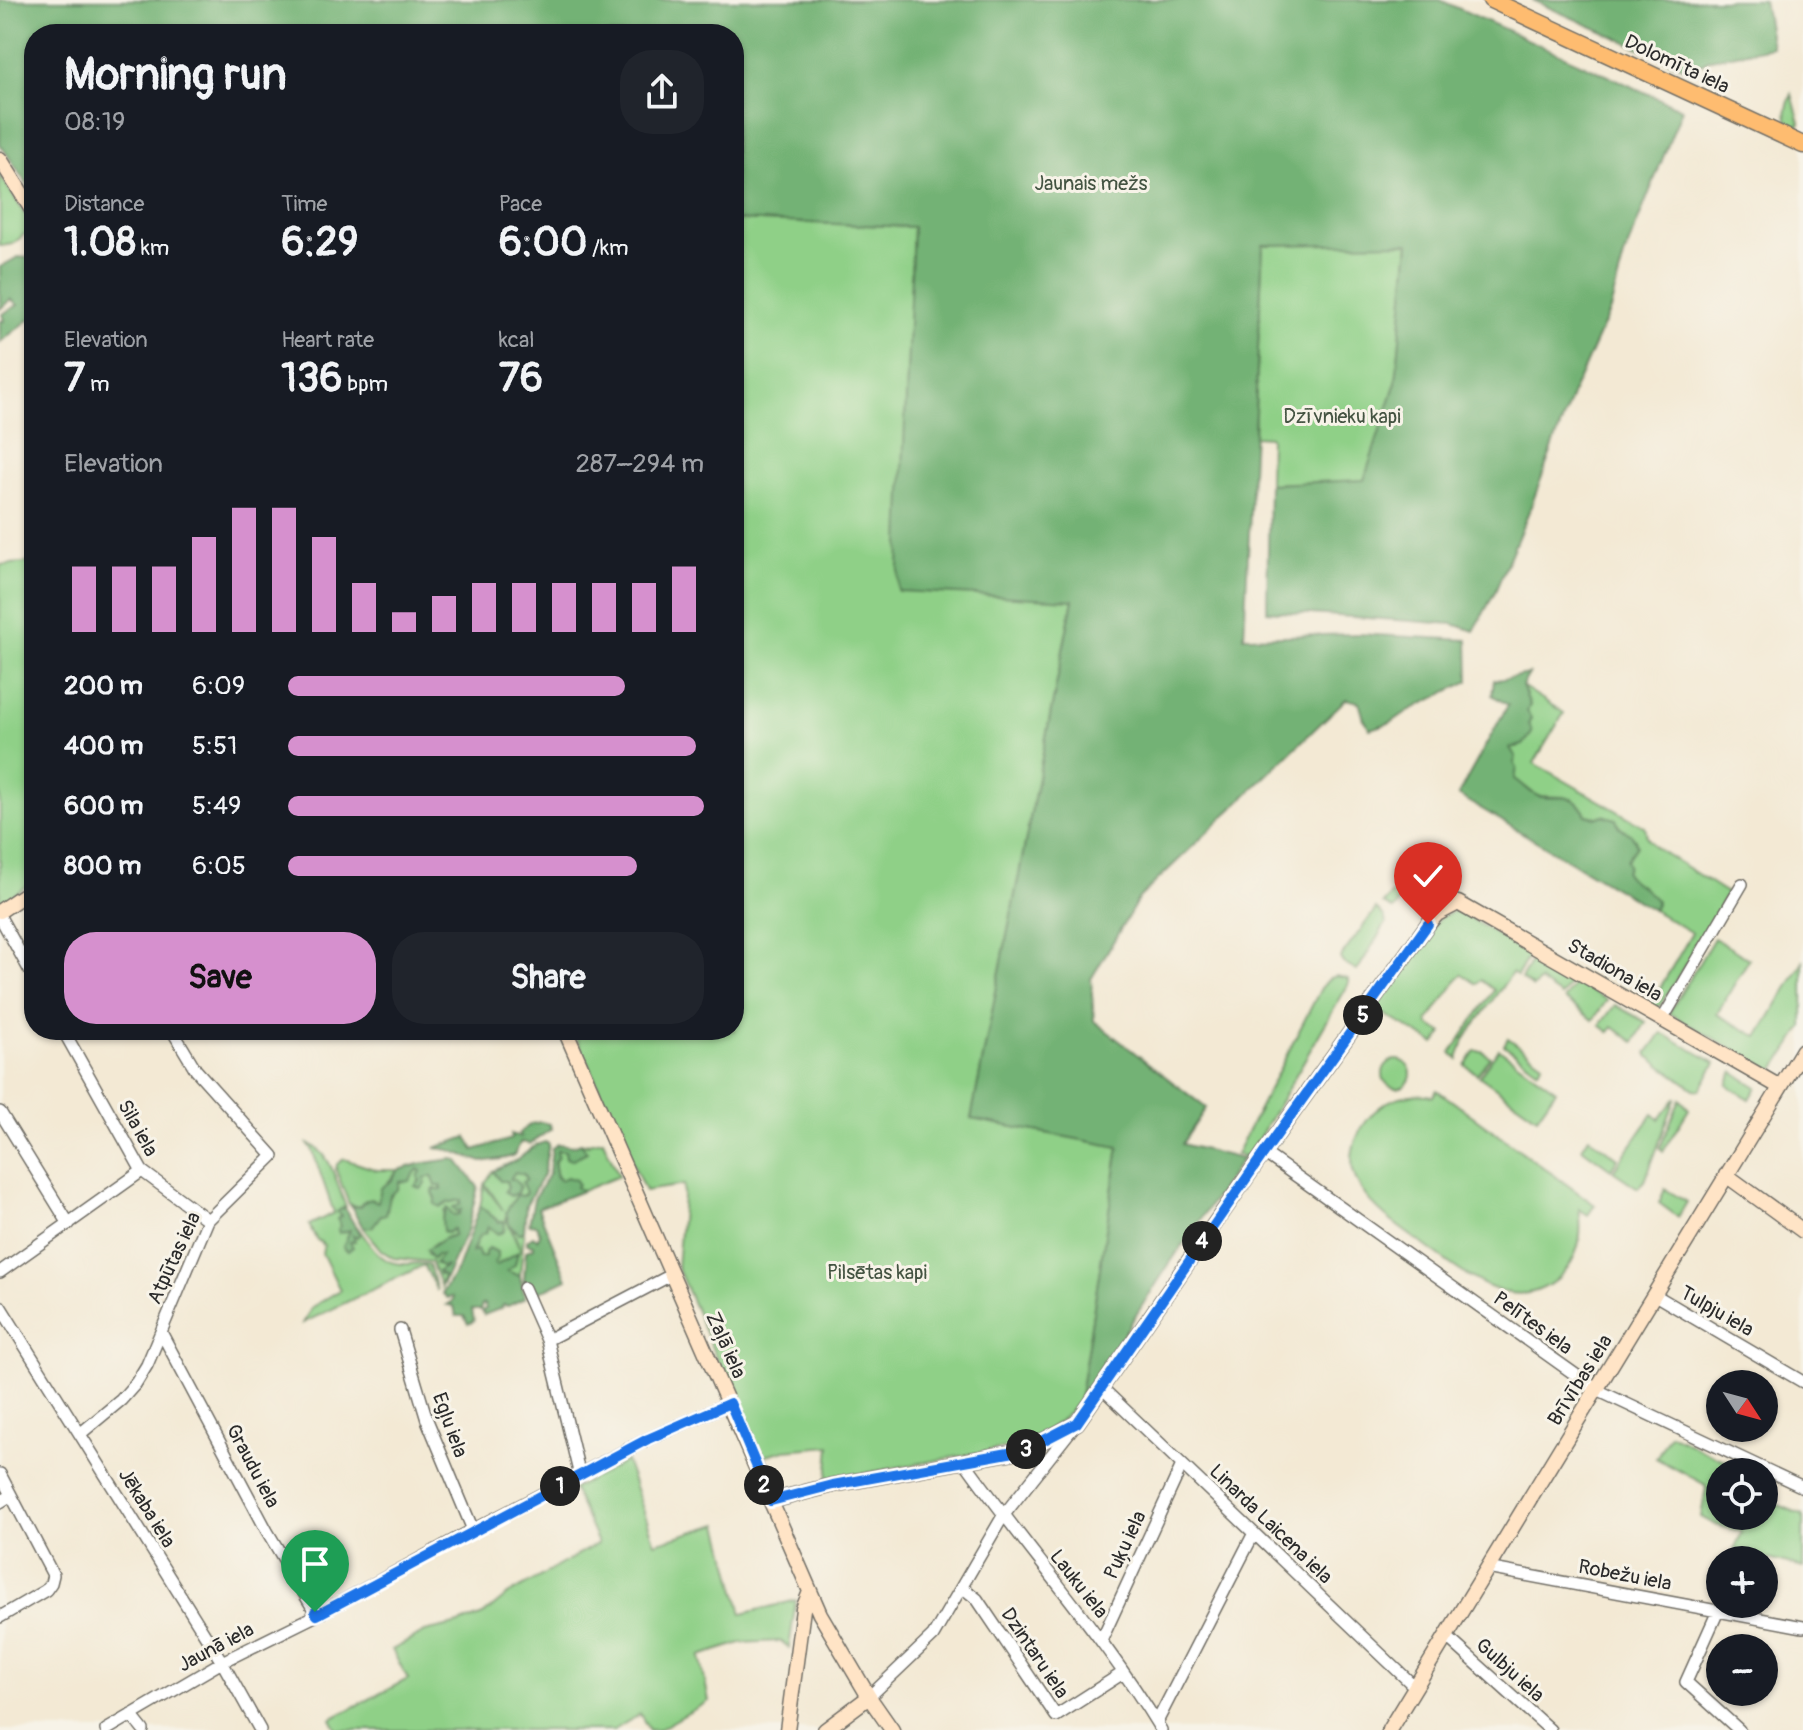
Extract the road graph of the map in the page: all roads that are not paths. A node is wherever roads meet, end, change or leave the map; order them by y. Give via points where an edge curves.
1 (1491, 0) edge
2 (1803, 145) edge
3 (0, 159) edge
4 (24, 197) edge
5 (1432, 884) dead end
6 (1742, 884) dead end
7 (24, 896) edge
8 (1458, 903) junction
9 (0, 914) edge
10 (24, 959) edge
11 (1662, 1020) junction
12 (69, 1040) edge
13 (178, 1040) edge
14 (569, 1040) edge
15 (1801, 1059) edge
16 (1780, 1087) junction
17 (0, 1112) edge
18 (1264, 1153) junction
19 (142, 1171) junction
20 (1726, 1175) junction
21 (208, 1220) junction
22 (69, 1224) junction
23 (1803, 1231) edge
24 (0, 1272) edge
25 (673, 1274) junction
26 (524, 1288) dead end
27 (1655, 1295) junction
28 (0, 1306) edge
29 (400, 1330) dead end
30 (161, 1332) junction
31 (547, 1340) junction
32 (1803, 1382) edge
33 (1102, 1388) junction
34 (1597, 1390) junction
35 (730, 1403) junction
36 (1077, 1423) junction
37 (80, 1434) junction
38 (965, 1462) junction
39 (1182, 1465) junction
40 (0, 1474) edge
41 (580, 1476) junction
42 (1803, 1487) edge
43 (5, 1499) edge
44 (771, 1501) junction
45 (1003, 1516) junction
46 (473, 1530) junction
47 (1254, 1533) junction
48 (1487, 1568) junction
49 (962, 1587) junction
50 (810, 1592) junction
51 (1706, 1609) edge
52 (317, 1615) junction
53 (0, 1617) edge
54 (1715, 1618) edge
55 (1755, 1618) edge
56 (1803, 1627) edge
57 (1446, 1636) junction
58 (1101, 1641) junction
59 (222, 1662) junction
60 (1123, 1673) junction
61 (1415, 1687) junction
62 (869, 1697) junction
63 (131, 1715) junction
64 (1159, 1726) edge
65 (106, 1730) edge
66 (143, 1730) edge
67 (260, 1730) edge
68 (787, 1730) edge
69 (825, 1730) edge
70 (892, 1730) edge
71 (1389, 1730) edge
72 (1550, 1730) edge
73 (1739, 1730) edge

1 - 2 main road, Dolomīta iela
3 - 4 street
5 - 8 street, Stadiona iela
6 - 11 street
7 - 9 street
8 - 11 street, Stadiona iela
8 - 18 street via 1428,924
9 - 10 street
11 - 16 street, Stadiona iela
12 - 19 street, Sila iela
13 - 21 street, Atpūtas iela via 196,1070 273,1156
14 - 25 street, Zaļā iela
15 - 16 street, Brīvības iela
16 - 20 street, Brīvības iela
17 - 22 street
18 - 33 street
18 - 34 street, Pelītes iela
19 - 21 street, Sila iela
19 - 22 street
20 - 23 street
20 - 27 street, Brīvības iela
21 - 30 street, Atpūtas iela
22 - 24 street
25 - 31 street
25 - 35 street, Zaļā iela
26 - 31 street
27 - 32 street, Tulpju iela
27 - 34 street, Brīvības iela
28 - 37 street, Jēkaba iela
29 - 46 street, Egļu iela via 427,1420
30 - 37 street, Atpūtas iela via 136,1383
30 - 52 street, Graudu iela
31 - 41 street
33 - 36 street
33 - 39 street, Linarda Laicena iela
34 - 42 street, Pelītes iela
34 - 48 street, Brīvības iela
35 - 41 street, Jaunā iela
35 - 44 street, Zaļā iela
36 - 38 street via 1025,1450
36 - 45 street
37 - 59 street, Jēkaba iela
38 - 44 street
38 - 45 street, Lauku iela
39 - 47 street, Linarda Laicena iela
39 - 58 street, Puķu iela
40 - 43 street
41 - 46 street, Jaunā iela
43 - 53 street via 52,1580 46,1590
44 - 50 street, Zaļā iela
45 - 49 street
45 - 58 street, Lauku iela
46 - 52 street, Jaunā iela
47 - 61 street, Linarda Laicena iela
47 - 64 street
48 - 51 street, Robežu iela
48 - 57 street, Brīvības iela
49 - 60 street, Dzintaru iela via 977,1599 1056,1716
49 - 62 street via 933,1636
50 - 62 street, Zaļā iela
50 - 68 street via 803,1609
52 - 59 street, Jaunā iela
54 - 73 street via 1686,1682
55 - 56 street, Robežu iela
57 - 61 street, Brīvības iela
57 - 72 street, Gulbju iela
58 - 60 street, Lauku iela
59 - 63 street, Jaunā iela
59 - 67 street, Jēkaba iela
60 - 64 street, Lauku iela
61 - 71 street, Brīvības iela
62 - 69 street
62 - 70 street, Zaļā iela
63 - 65 street, Jaunā iela
63 - 66 street

